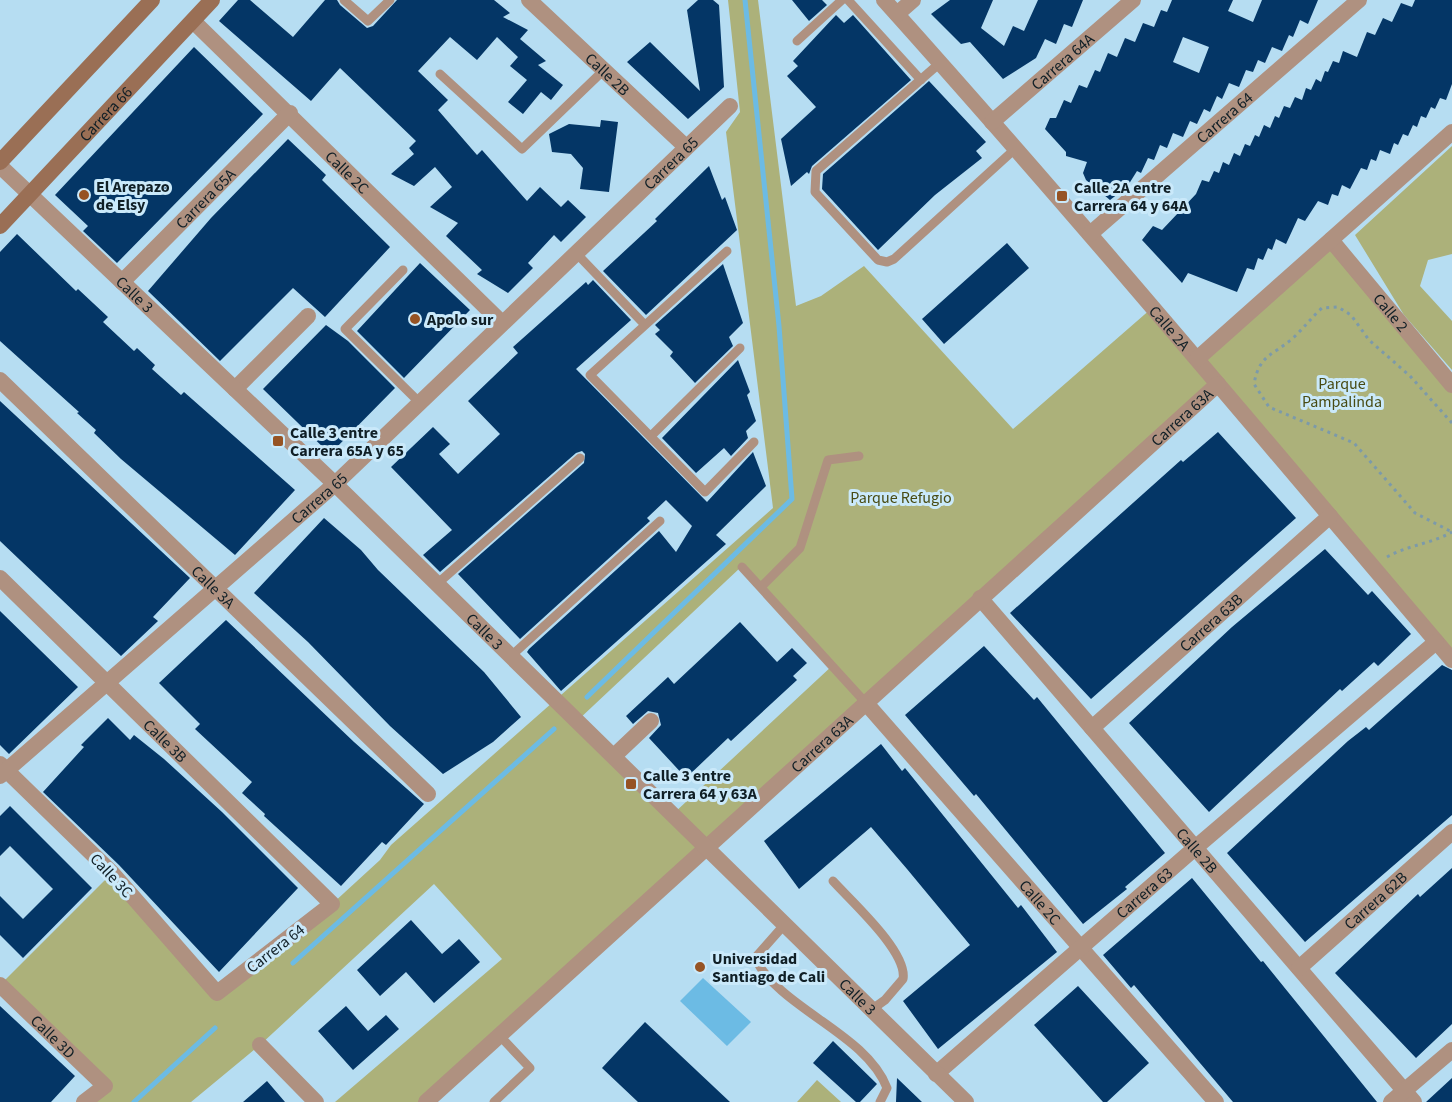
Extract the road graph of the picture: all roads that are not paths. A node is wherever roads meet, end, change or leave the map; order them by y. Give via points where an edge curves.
1 (152, 0) edge
2 (212, 0) edge
3 (344, 0) edge
4 (390, 0) edge
5 (529, 0) edge
6 (842, 0) edge
7 (848, 0) edge
8 (884, 0) edge
9 (912, 0) edge
10 (1133, 0) edge
11 (1359, 0) edge
12 (897, 14) junction
13 (193, 21) junction
14 (797, 41) dead end
15 (941, 62) junction
16 (604, 70) junction
17 (440, 74) dead end
18 (921, 80) junction
19 (730, 106) dead end
20 (290, 113) junction
21 (992, 122) junction
22 (1452, 132) edge
23 (686, 147) junction
24 (1015, 149) junction
25 (0, 164) edge
26 (29, 195) junction
27 (0, 226) edge
28 (1090, 234) junction
29 (1331, 240) junction
30 (727, 251) dead end
31 (576, 252) junction
32 (403, 270) dead end
33 (122, 282) junction
34 (308, 316) dead end
35 (502, 322) junction
36 (645, 325) junction
37 (740, 348) dead end
38 (1197, 358) junction
39 (0, 380) edge
40 (1218, 384) junction
41 (1452, 384) edge
42 (235, 389) junction
43 (419, 402) junction
44 (651, 436) junction
45 (754, 442) dead end
46 (859, 456) dead end
47 (580, 458) dead end
48 (335, 484) junction
49 (1330, 516) junction
50 (660, 521) dead end
51 (741, 567) dead end
52 (0, 578) edge
53 (437, 584) junction
54 (760, 587) junction
55 (216, 588) junction
56 (980, 598) junction
57 (1436, 642) junction
58 (511, 656) junction
59 (1452, 660) edge
60 (107, 683) junction
61 (865, 702) junction
62 (651, 721) dead end
63 (1092, 728) junction
64 (614, 756) junction
65 (2, 770) edge
66 (428, 794) dead end
67 (1452, 832) edge
68 (705, 846) junction
69 (1195, 848) junction
70 (833, 881) dead end
71 (332, 904) joint
72 (784, 924) junction
73 (1081, 948) junction
74 (1299, 968) junction
75 (0, 985) edge
76 (217, 993) joint
77 (871, 1010) junction
78 (500, 1035) junction
79 (260, 1045) dead end
80 (1452, 1050) edge
81 (936, 1074) junction
82 (1409, 1096) edge
83 (84, 1102) edge
84 (316, 1102) edge
85 (426, 1102) edge
86 (494, 1102) edge
87 (880, 1102) edge
88 (966, 1102) edge
89 (1216, 1102) edge
90 (1391, 1102) edge

1 - 25 main road
2 - 13 main road, Carrera 66
3 - 4 lane via 368,21
5 - 16 street, Calle 2B
6 - 14 lane
7 - 18 lane
8 - 12 street, Calle 2A
9 - 12 street
10 - 21 street, Carrera 64A
11 - 28 street, Carrera 64
12 - 15 street, Calle 2A
13 - 20 street, Calle 2C
13 - 26 main road, Carrera 66
15 - 18 lane
15 - 21 street, Calle 2A
16 - 17 lane via 522,149
16 - 23 street, Calle 2B
18 - 24 lane via 816,171 815,192 878,260 894,259
19 - 23 street, Carrera 65
20 - 33 street, Carrera 65A
20 - 35 street, Calle 2C
21 - 24 street, Calle 2A
22 - 29 street
23 - 31 street, Carrera 65
24 - 28 street, Calle 2A
25 - 26 street, Calle 3
26 - 27 main road, Carrera 66
26 - 33 street, Calle 3
28 - 38 street, Calle 2A
29 - 38 street
29 - 41 street, Calle 2
30 - 36 lane
31 - 35 street, Carrera 65
31 - 36 lane
32 - 43 lane via 345,329
33 - 42 street, Calle 3
34 - 42 street
35 - 43 street, Carrera 65
36 - 44 lane via 590,375
37 - 44 lane
38 - 40 street, Calle 2A
39 - 55 street, Calle 3A
40 - 49 street, Calle 2A
40 - 56 street, Carrera 63A
42 - 48 street, Calle 3
43 - 48 street, Carrera 65
44 - 45 lane via 705,492
46 - 54 lane via 828,460 800,548
47 - 53 lane
48 - 53 street, Calle 3
48 - 55 street, Carrera 65
49 - 57 street, Calle 2A
49 - 63 street, Carrera 63B
50 - 58 lane
51 - 54 lane
52 - 60 street, Calle 3B
53 - 58 street, Calle 3
54 - 61 lane
55 - 60 street, Carrera 65
55 - 66 street, Calle 3A
56 - 61 street, Carrera 63A
56 - 63 street, Calle 2B
57 - 59 street, Calle 2A
57 - 69 street, Carrera 63
58 - 64 street, Calle 3
60 - 65 street, Carrera 65
60 - 71 street, Calle 3B
61 - 68 street, Carrera 63A
61 - 73 street, Calle 2C
62 - 64 street
63 - 69 street, Calle 2B
64 - 68 street, Calle 3
65 - 76 street, Calle 3C via 112,873
67 - 74 street, Carrera 62B
68 - 72 street, Calle 3
68 - 78 street, Carrera 63A
69 - 73 street, Carrera 63
69 - 74 street, Calle 2B
70 - 77 lane via 877,928 902,966 903,979
71 - 76 street, Carrera 64
72 - 77 street, Calle 3
72 - 87 lane via 755,957 761,970 864,1053 882,1074 887,1088
73 - 81 street, Carrera 63
73 - 89 street, Calle 2C
74 - 82 street, Calle 2B
75 - 83 street, Calle 3D via 105,1086
77 - 81 street, Calle 3
78 - 85 street, Carrera 63A
78 - 86 lane via 530,1068
79 - 84 street
80 - 82 street
81 - 88 street, Calle 3
82 - 90 street

